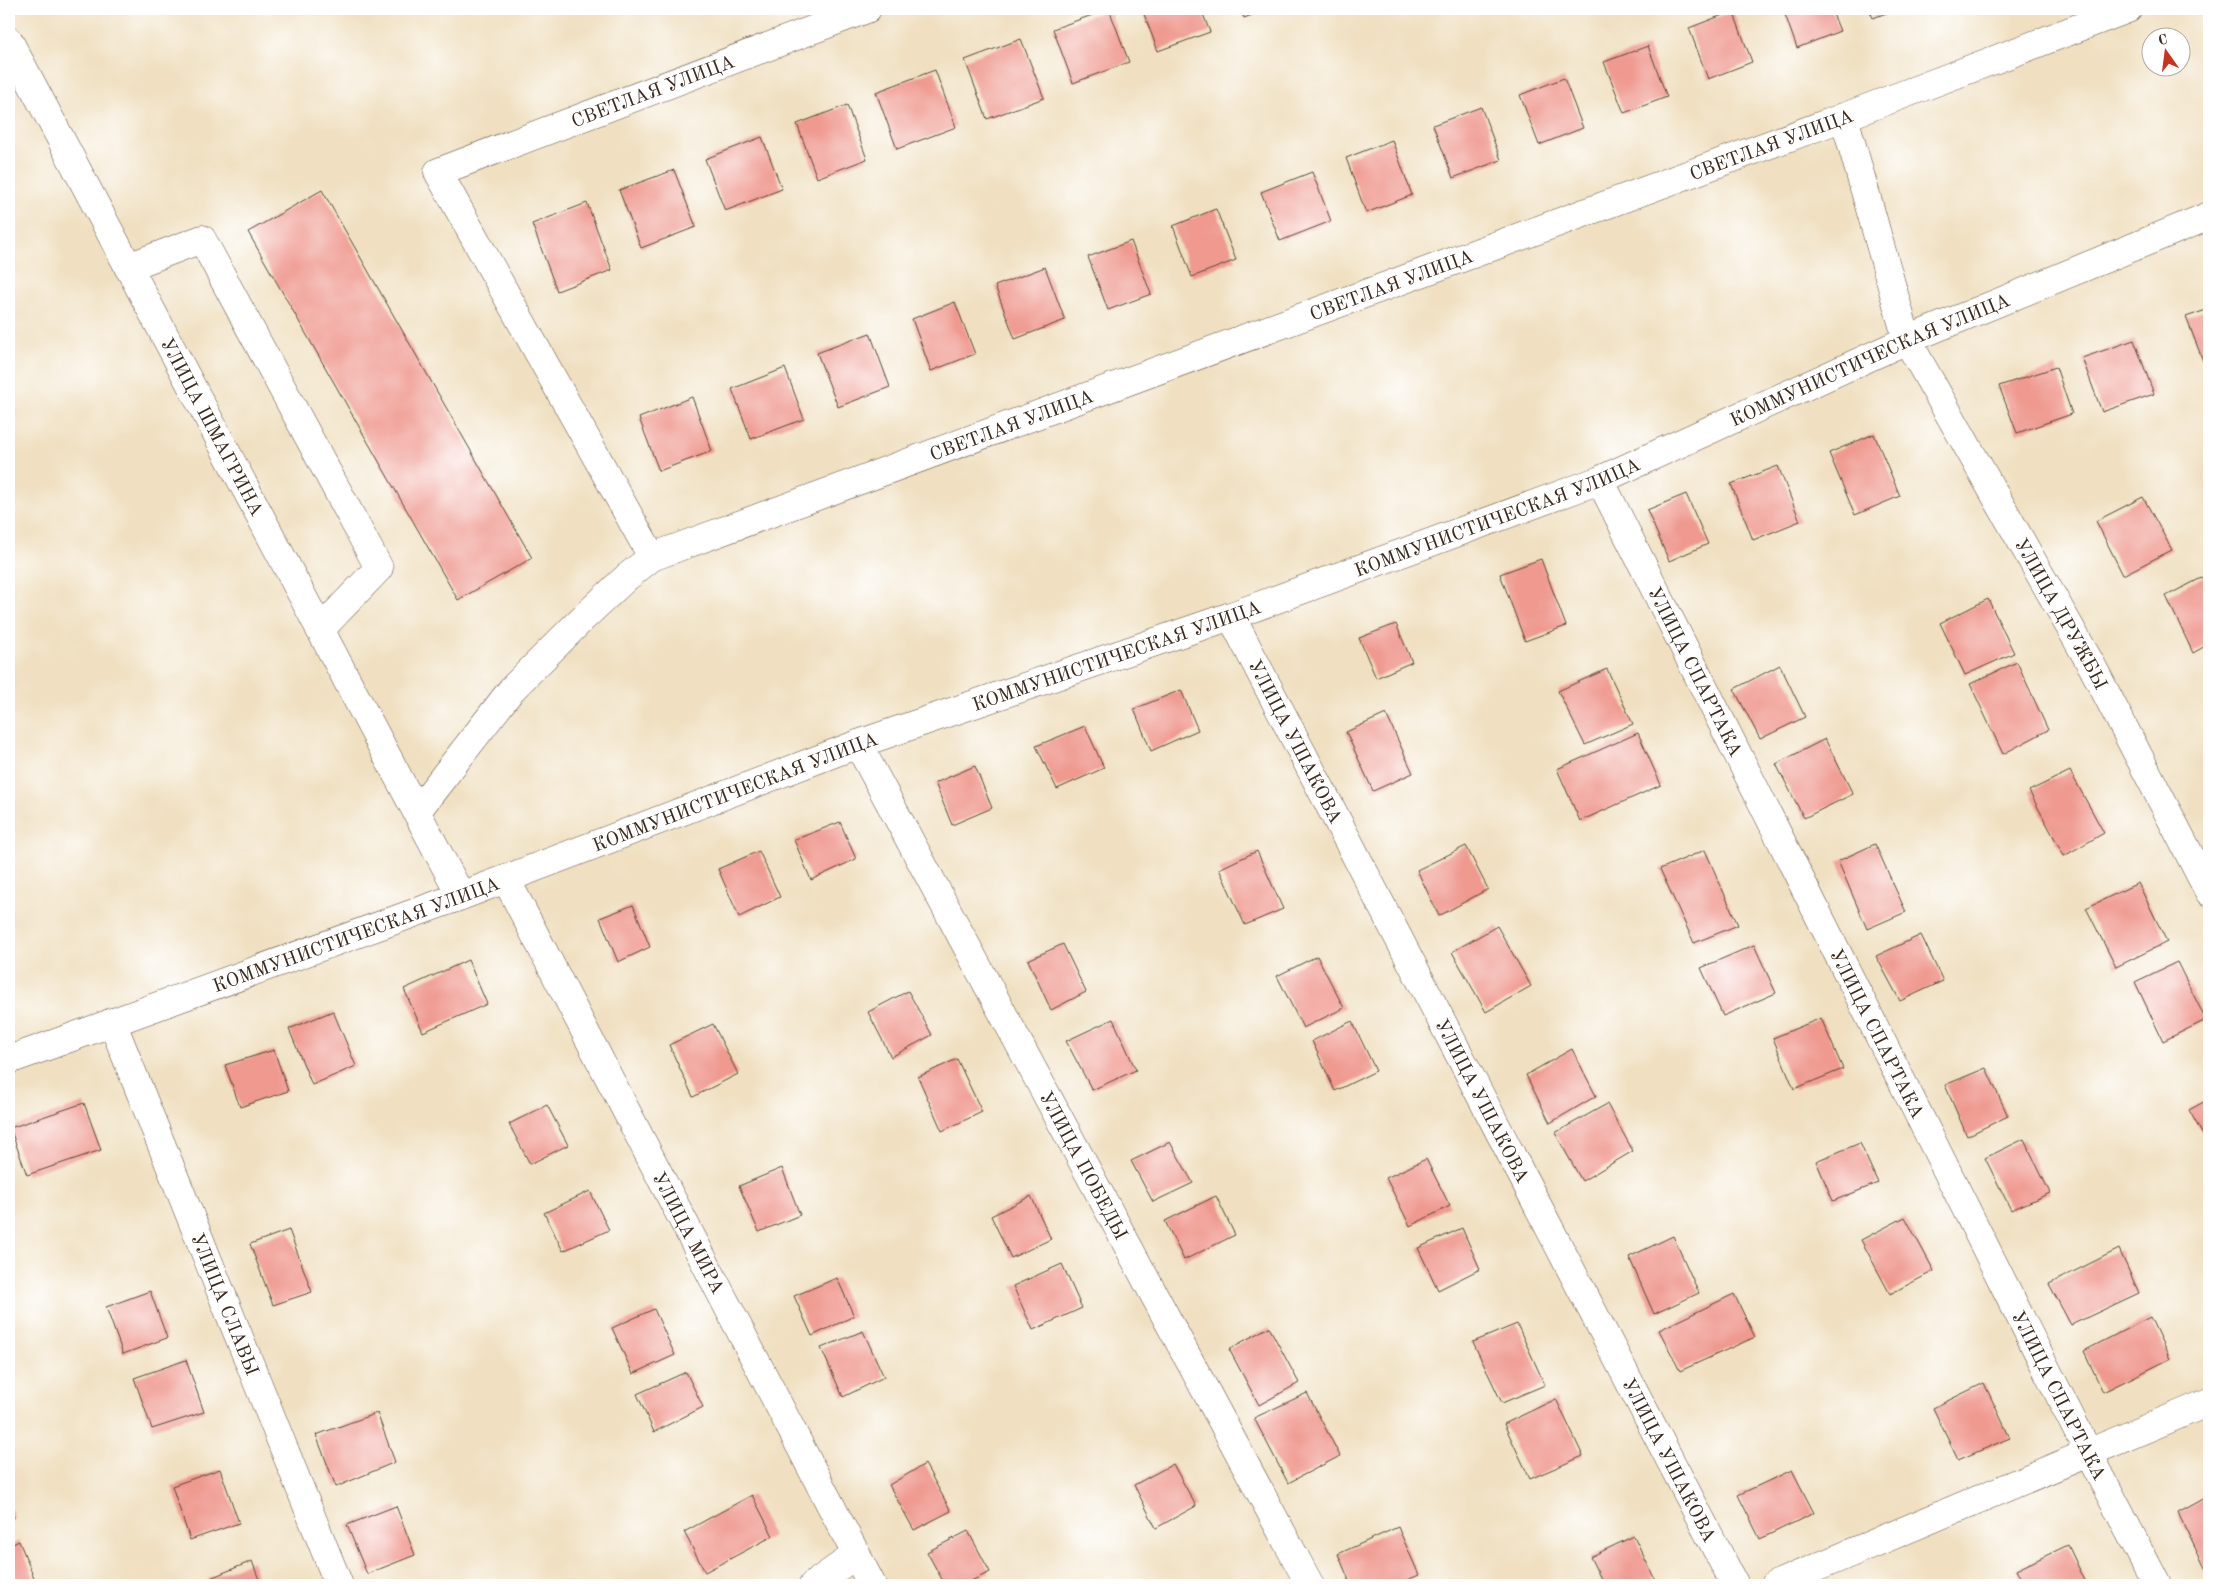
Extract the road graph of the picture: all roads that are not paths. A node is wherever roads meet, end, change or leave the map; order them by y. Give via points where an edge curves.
1 (867, 9) edge
2 (2128, 9) edge
3 (9, 41) edge
4 (1844, 117) junction
5 (2209, 216) edge
6 (128, 267) junction
7 (1908, 340) junction
8 (1600, 480) junction
9 (652, 557) junction
10 (1231, 616) junction
11 (320, 630) junction
12 (858, 744) junction
13 (417, 811) junction
14 (506, 879) junction
15 (2209, 892) edge
16 (461, 896) junction
17 (112, 1022) junction
18 (9, 1060) edge
19 (2209, 1402) edge
20 (2088, 1452) junction
21 (857, 1554) junction
22 (339, 1585) edge
23 (813, 1585) edge
24 (872, 1585) edge
25 (1310, 1585) edge
26 (1735, 1585) edge
27 (1775, 1585) edge
28 (2157, 1585) edge

1 - 9 street, СВЕТЛАЯ УЛИЦА via 438,172
2 - 4 street, СВЕТЛАЯ УЛИЦА
3 - 6 street, УЛИЦА ШМАГРИНА
4 - 7 street, УЛИЦА ДРУЖБЫ
4 - 9 street, СВЕТЛАЯ УЛИЦА
5 - 7 street, КОММУНИСТИЧЕСКАЯ УЛИЦА
6 - 11 street, УЛИЦА ШМАГРИНА
6 - 11 street via 202,239 379,568
7 - 8 street, КОММУНИСТИЧЕСКАЯ УЛИЦА
7 - 15 street, УЛИЦА ДРУЖБЫ via 2092,666
8 - 10 street, КОММУНИСТИЧЕСКАЯ УЛИЦА
8 - 20 street, УЛИЦА СПАРТАКА
9 - 13 street, СВЕТЛАЯ УЛИЦА via 582,619 512,689
10 - 12 street, КОММУНИСТИЧЕСКАЯ УЛИЦА
10 - 26 street, УЛИЦА УШАКОВА
11 - 13 street, УЛИЦА ШМАГРИНА
12 - 14 street, КОММУНИСТИЧЕСКАЯ УЛИЦА
12 - 25 street, УЛИЦА ПОБЕДЫ
13 - 16 street, УЛИЦА ШМАГРИНА
14 - 16 street, КОММУНИСТИЧЕСКАЯ УЛИЦА
14 - 21 street, УЛИЦА МИРА
16 - 17 street, КОММУНИСТИЧЕСКАЯ УЛИЦА
17 - 18 street, КОММУНИСТИЧЕСКАЯ УЛИЦА
17 - 22 street, УЛИЦА СЛАВЫ
19 - 20 street
20 - 27 street
20 - 28 street, УЛИЦА СПАРТАКА
21 - 23 street
21 - 24 street, УЛИЦА МИРА

